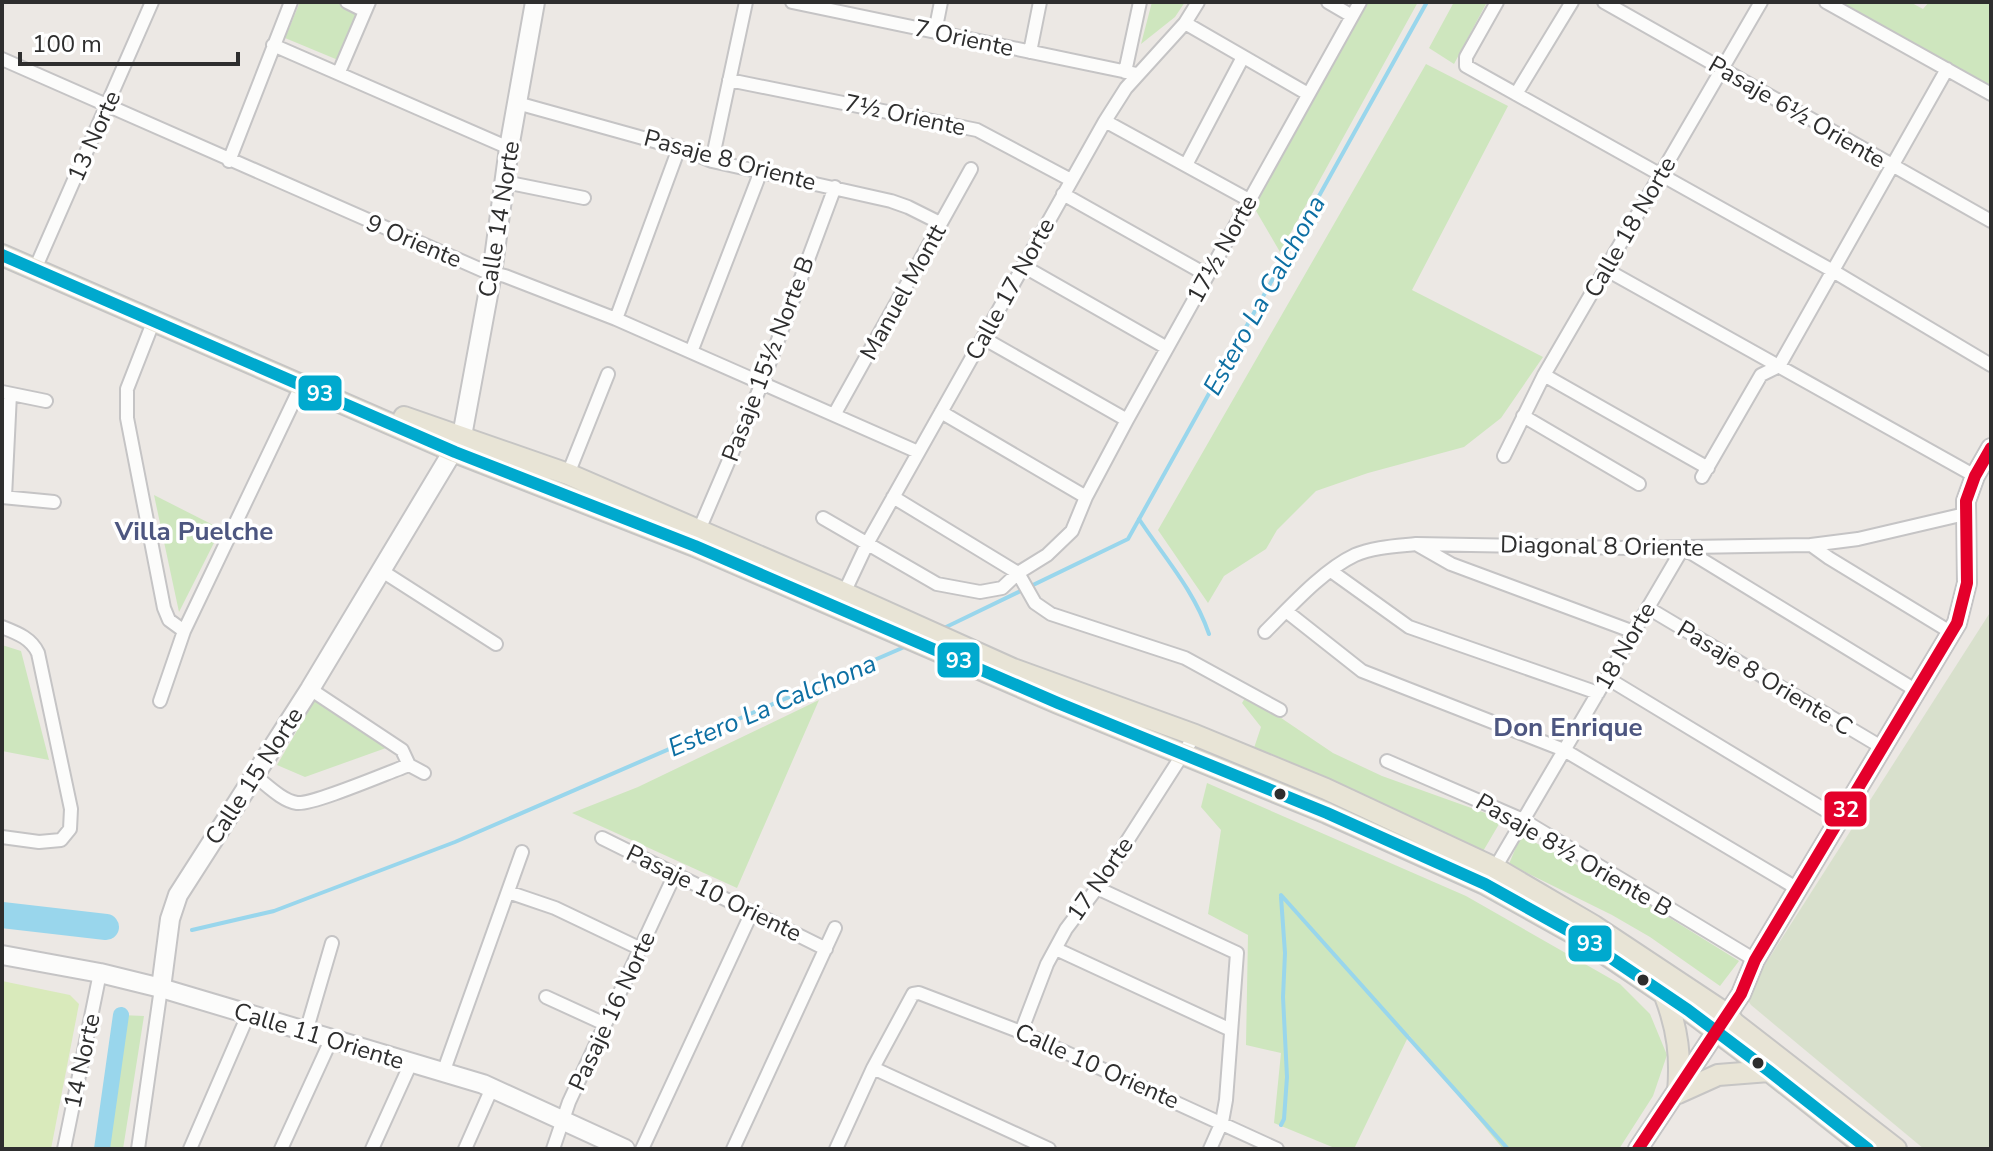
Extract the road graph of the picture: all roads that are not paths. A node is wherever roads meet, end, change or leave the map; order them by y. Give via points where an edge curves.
1 (152, 2) edge
2 (291, 2) edge
3 (347, 2) edge
4 (535, 2) edge
5 (746, 2) edge
6 (792, 2) edge
7 (941, 2) edge
8 (1040, 2) edge
9 (1140, 2) edge
10 (1198, 2) edge
11 (1328, 2) edge
12 (1360, 2) edge
13 (1497, 2) edge
14 (1572, 2) edge
15 (1604, 2) edge
16 (1761, 2) edge
17 (1826, 2) edge
18 (367, 6) edge
19 (844, 7) edge
20 (1352, 16) junction
21 (1185, 23) junction
22 (935, 32) junction
23 (273, 45) junction
24 (1030, 52) junction
25 (1243, 57) junction
26 (2, 59) edge
27 (1722, 69) junction
28 (1947, 69) junction
29 (339, 72) junction
30 (1131, 73) junction
31 (729, 80) junction
32 (1308, 94) junction
33 (1516, 94) junction
34 (1991, 94) edge
35 (517, 103) junction
36 (109, 105) junction
37 (1105, 121) junction
38 (509, 148) junction
39 (679, 148) junction
40 (229, 161) junction
41 (712, 161) junction
42 (1186, 165) junction
43 (1892, 166) junction
44 (971, 169) dead end
45 (761, 171) junction
46 (1660, 175) junction
47 (1071, 180) junction
48 (505, 182) junction
49 (835, 187) junction
50 (1063, 194) junction
51 (584, 198) dead end
52 (1249, 200) junction
53 (1991, 221) edge
54 (940, 223) junction
55 (2, 255) edge
56 (1023, 266) junction
57 (35, 269) junction
58 (1605, 269) junction
59 (1833, 271) junction
60 (492, 273) junction
61 (1207, 275) junction
62 (616, 319) junction
63 (154, 320) junction
64 (983, 338) junction
65 (1167, 348) junction
66 (691, 352) junction
67 (1991, 365) edge
68 (1779, 366) junction
69 (608, 374) dead end
70 (1544, 375) junction
71 (762, 383) junction
72 (302, 384) junction
73 (6, 393) edge
74 (46, 401) dead end
75 (941, 412) junction
76 (834, 415) junction
77 (1523, 416) junction
78 (1127, 420) junction
79 (459, 444) junction
80 (1991, 448) edge
81 (918, 452) junction
82 (1504, 456) dead end
83 (568, 474) junction
84 (1975, 476) junction
85 (1639, 484) dead end
86 (4, 497) edge
87 (893, 497) junction
88 (1086, 497) junction
89 (54, 502) dead end
90 (1965, 514) junction
91 (823, 518) dead end
92 (699, 530) junction
93 (868, 542) junction
94 (1416, 544) junction
95 (1811, 545) junction
96 (1683, 548) junction
97 (382, 571) junction
98 (1331, 571) junction
99 (1021, 577) junction
100 (844, 593) junction
101 (1648, 608) junction
102 (1286, 611) junction
103 (2, 627) edge
104 (184, 631) junction
105 (1265, 632) dead end
106 (1634, 632) junction
107 (1952, 633) junction
108 (496, 644) dead end
109 (961, 654) junction
110 (1607, 678) junction
111 (310, 689) junction
112 (1917, 691) junction
113 (1598, 693) junction
114 (160, 701) dead end
115 (1280, 710) dead end
116 (1195, 735) junction
117 (1883, 748) junction
118 (1564, 750) junction
119 (1184, 755) junction
120 (1387, 761) dead end
121 (409, 765) junction
122 (424, 773) dead end
123 (255, 776) junction
124 (1840, 819) junction
125 (1523, 820) junction
126 (2, 837) edge
127 (602, 838) dead end
128 (522, 852) dead end
129 (1495, 868) junction
130 (675, 874) junction
131 (1097, 888) junction
132 (1798, 889) junction
133 (508, 892) junction
134 (752, 912) junction
135 (835, 928) dead end
136 (332, 943) dead end
137 (641, 949) junction
138 (826, 949) junction
139 (1056, 949) junction
140 (2, 955) edge
141 (1755, 960) junction
142 (100, 973) junction
143 (161, 988) junction
144 (1665, 996) junction
145 (546, 997) dead end
146 (248, 1015) junction
147 (1722, 1023) junction
148 (605, 1024) junction
149 (1231, 1030) junction
150 (306, 1032) junction
151 (1021, 1032) junction
152 (331, 1040) junction
153 (411, 1063) junction
154 (873, 1068) junction
155 (1769, 1071) junction
156 (443, 1073) junction
157 (492, 1088) junction
158 (1678, 1093) junction
159 (563, 1121) junction
160 (1222, 1122) junction
161 (840, 1148) edge
162 (64, 1149) edge
163 (138, 1149) edge
164 (190, 1149) edge
165 (281, 1149) edge
166 (372, 1149) edge
167 (465, 1149) edge
168 (553, 1149) edge
169 (625, 1149) edge
170 (642, 1149) edge
171 (733, 1149) edge
172 (1049, 1149) edge
173 (1210, 1149) edge
174 (1277, 1149) edge
175 (1638, 1149) edge
176 (1868, 1149) edge
177 (1896, 1149) edge

1 - 36 street, 13 Norte
2 - 23 street
3 - 18 street
4 - 35 street, Calle 14 Norte
5 - 31 street
6 - 19 street, 7 Oriente
7 - 22 street
8 - 24 street
9 - 30 street
10 - 21 street, Calle 17 Norte
11 - 20 street
12 - 20 street, 17½ Norte
13 - 33 street via 1466,66
14 - 33 street
15 - 27 street, Pasaje 6½ Oriente
16 - 27 street, Calle 18 Norte
17 - 28 street
18 - 29 street
19 - 22 street, 7 Oriente
20 - 32 street, 17½ Norte
21 - 25 street
21 - 30 street, Calle 17 Norte
22 - 24 street, 7 Oriente
23 - 29 street
23 - 40 street
24 - 30 street, 7 Oriente
25 - 32 street
25 - 42 street
26 - 36 street, 9 Oriente
27 - 43 street, Pasaje 6½ Oriente
27 - 46 street, Calle 18 Norte
28 - 34 street
28 - 43 street
29 - 38 street
30 - 37 street, Calle 17 Norte
31 - 41 street
31 - 47 street, 7½ Oriente via 977,130
32 - 52 street, 17½ Norte
33 - 46 street
35 - 38 street, Calle 14 Norte
35 - 39 street, Pasaje 8 Oriente
36 - 40 street, 9 Oriente
36 - 57 street, 13 Norte
37 - 42 street
37 - 47 street, Calle 17 Norte
38 - 48 street, Calle 14 Norte
39 - 41 street, Pasaje 8 Oriente
39 - 62 street
40 - 60 street, 9 Oriente
41 - 45 street, Pasaje 8 Oriente
42 - 52 street
43 - 53 street, Pasaje 6½ Oriente
43 - 59 street
44 - 54 street, Manuel Montt
45 - 49 street, Pasaje 8 Oriente
45 - 66 street
46 - 58 street, Calle 18 Norte
46 - 59 street
47 - 50 street, Calle 17 Norte
48 - 51 street
48 - 60 street, Calle 14 Norte
49 - 54 street, Pasaje 8 Oriente via 908,207
49 - 71 street, Pasaje 15½ Norte B
50 - 56 street, Calle 17 Norte
50 - 61 street
52 - 61 street, 17½ Norte
54 - 76 street, Manuel Montt
55 - 57 main road
56 - 64 street, Calle 17 Norte
56 - 65 street
57 - 63 main road
58 - 68 street
58 - 70 street, Calle 18 Norte
59 - 67 street
59 - 68 street
60 - 62 street, 9 Oriente
60 - 79 street, Calle 14 Norte
61 - 65 street, 17½ Norte
62 - 66 street, 9 Oriente
63 - 72 main road
63 - 104 street via 127,389 127,418 164,608 169,620
64 - 75 street, Calle 17 Norte
64 - 78 street
65 - 78 street, 17½ Norte
66 - 71 street, 9 Oriente
68 - 70 street via 1761,375 1705,472
68 - 84 street
69 - 83 street
70 - 77 street, Calle 18 Norte
71 - 76 street, 9 Oriente
71 - 92 street, Pasaje 15½ Norte B
72 - 79 main road
72 - 104 street
73 - 74 street
73 - 86 street
75 - 81 street, Calle 17 Norte
75 - 88 street
76 - 81 street, 9 Oriente
77 - 82 street, Calle 18 Norte
77 - 85 street
78 - 88 street, 17½ Norte
79 - 83 main road
79 - 97 street, Calle 15 Norte
79 - 109 main road via 896,634
80 - 84 street
81 - 87 street, Calle 17 Norte
83 - 92 main road
84 - 90 street
86 - 89 street
87 - 93 street, Calle 17 Norte
87 - 99 street
88 - 99 street, 17½ Norte via 1072,531
90 - 95 street, Diagonal 8 Oriente
90 - 107 street via 1967,583
91 - 93 street, 17½ Norte
92 - 100 main road
93 - 99 street, 17½ Norte via 925,578 961,590 992,591
93 - 100 street, Calle 17 Norte
94 - 96 street, Diagonal 8 Oriente
94 - 98 street, Diagonal 8 Oriente via 1356,555
94 - 106 street via 1451,564
95 - 96 street, Diagonal 8 Oriente
95 - 107 street
96 - 101 street, 18 Norte
96 - 112 street
97 - 108 street
97 - 111 street, Calle 15 Norte
98 - 102 street, Diagonal 8 Oriente
98 - 113 street via 1409,627
99 - 115 street via 1035,603 1051,614 1185,658
100 - 109 main road via 914,624
101 - 106 street, 18 Norte
101 - 117 street, Pasaje 8 Oriente C
102 - 105 street, Diagonal 8 Oriente
102 - 118 street via 1370,675
103 - 126 street via 34,645 42,665 71,809 70,829 52,843
104 - 114 street
106 - 110 street, 18 Norte
107 - 112 street
109 - 116 main road
109 - 119 main road
110 - 113 street, 18 Norte
110 - 124 street
111 - 121 street via 402,750
111 - 123 street, Calle 15 Norte
112 - 117 street
113 - 118 street, 18 Norte
116 - 119 street, 17 Norte
116 - 129 main road
117 - 124 street
118 - 125 street, 18 Norte
118 - 132 street
119 - 131 street, 17 Norte
119 - 144 main road via 1485,884 1580,937
120 - 125 street, Pasaje 8½ Oriente B
121 - 122 street
121 - 123 street via 297,803
123 - 143 street, Calle 15 Norte via 178,895
124 - 132 street
125 - 129 street, 18 Norte
125 - 141 street, Pasaje 8½ Oriente B
127 - 130 street, Pasaje 10 Oriente
128 - 133 street
129 - 147 main road via 1594,926
130 - 134 street, Pasaje 10 Oriente
130 - 137 street, Pasaje 16 Norte
131 - 139 street, 17 Norte
131 - 149 street via 1237,953
132 - 141 street
133 - 137 street
133 - 156 street
134 - 138 street, Pasaje 10 Oriente
134 - 170 street
135 - 138 street
136 - 150 street
137 - 148 street, Pasaje 16 Norte
138 - 171 street
139 - 149 street
139 - 151 street, 17 Norte
140 - 142 street, Calle 11 Oriente
141 - 147 street
142 - 143 street, Calle 11 Oriente
142 - 162 street, 14 Norte
143 - 146 street, Calle 11 Oriente
143 - 163 street, Calle 15 Norte
144 - 147 main road
144 - 158 main road via 1680,1049
145 - 148 street
146 - 150 street, Calle 11 Oriente
146 - 164 street
147 - 155 main road
147 - 158 street
147 - 177 main road via 1734,1023
148 - 159 street, Pasaje 16 Norte
149 - 160 street
150 - 152 street, Calle 11 Oriente
151 - 154 street, Calle 10 Oriente via 925,993 913,994
151 - 160 street, Calle 10 Oriente
152 - 153 street, Calle 11 Oriente
152 - 165 street
153 - 156 street, Calle 11 Oriente
153 - 166 street
154 - 161 street
154 - 172 street
155 - 158 main road via 1718,1075
155 - 176 main road
156 - 157 street, Calle 11 Oriente
157 - 159 street, Calle 11 Oriente
157 - 167 street
158 - 175 street
159 - 168 street, Pasaje 16 Norte
159 - 169 street, Calle 11 Oriente
160 - 173 street
160 - 174 street, Calle 10 Oriente

